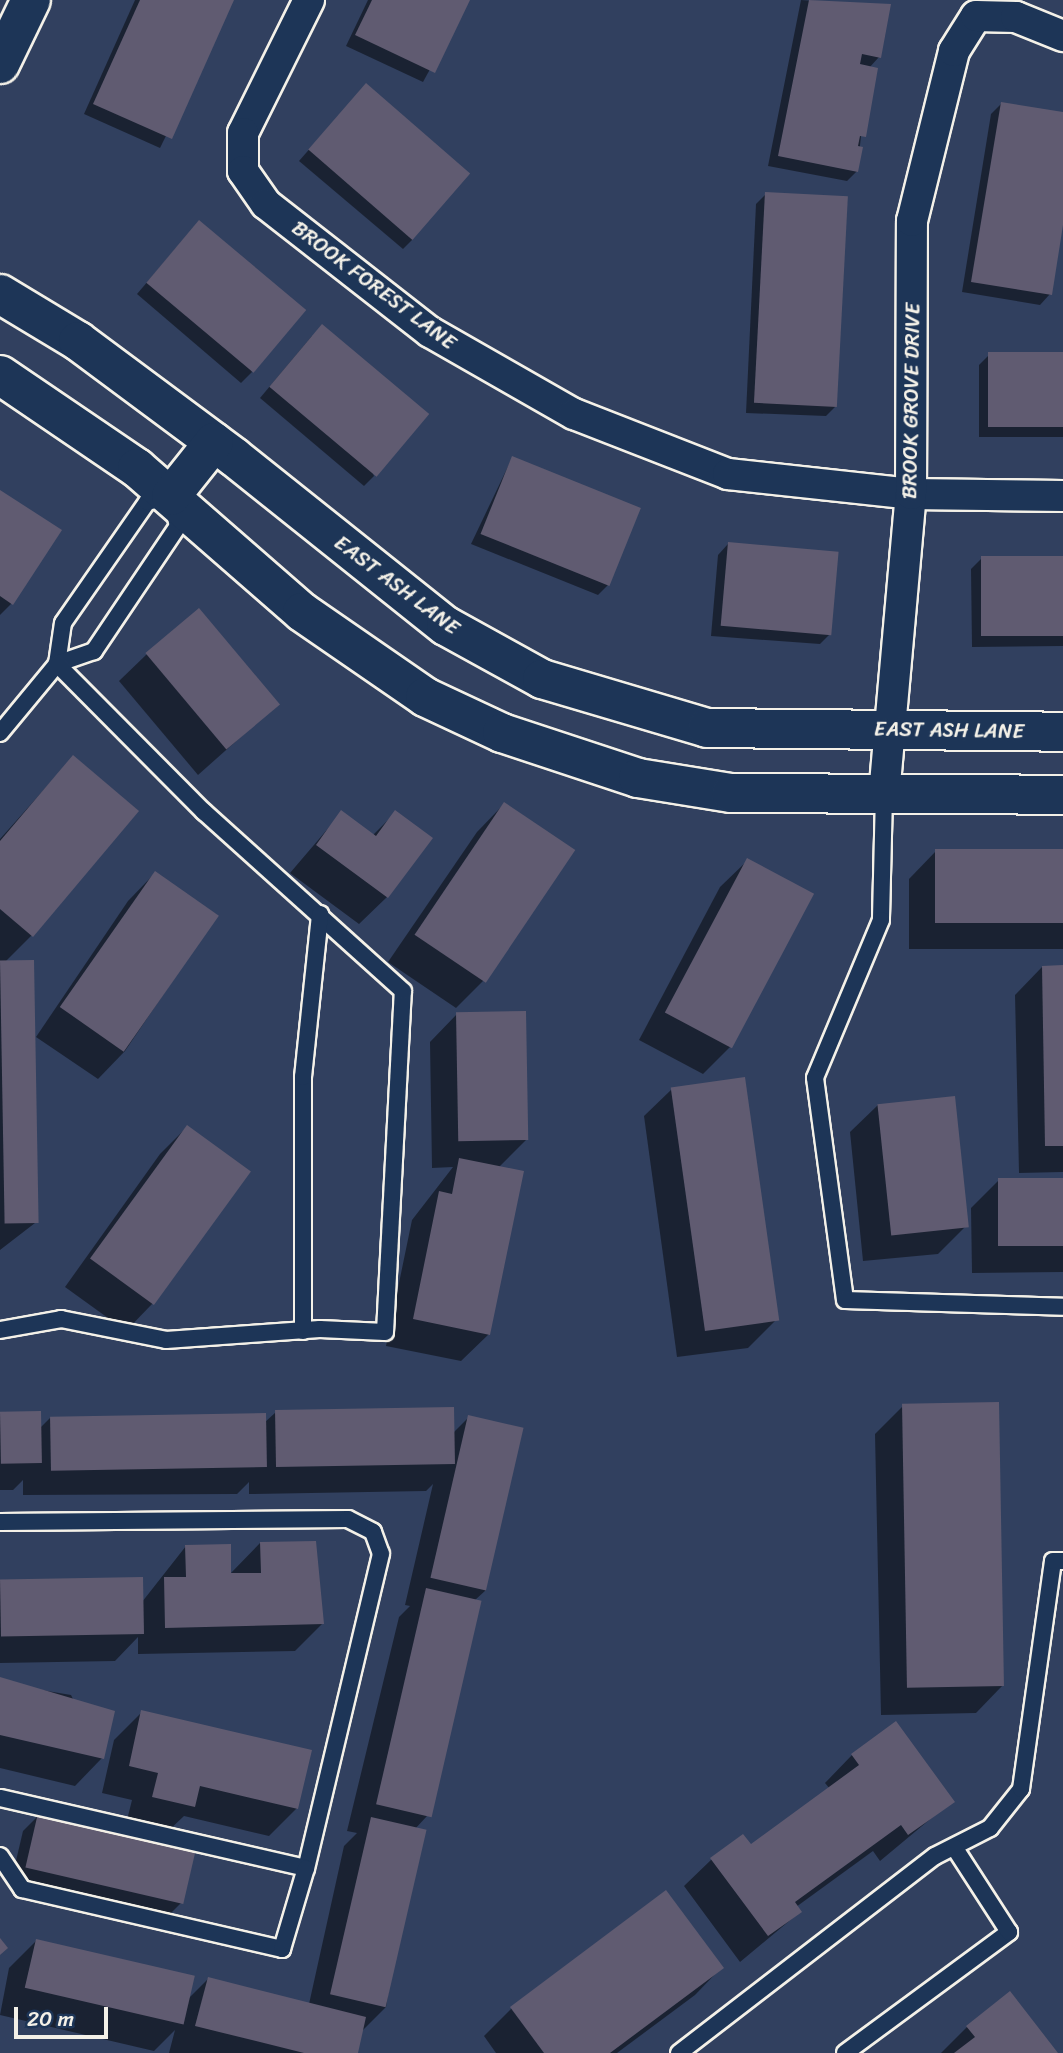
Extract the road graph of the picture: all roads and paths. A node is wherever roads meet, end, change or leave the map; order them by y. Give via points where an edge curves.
1 (31, 0) edge
2 (309, 0) edge
3 (1063, 36) edge
4 (0, 64) edge
5 (0, 294) edge
6 (0, 374) edge
7 (214, 442) junction
8 (911, 494) junction
9 (171, 496) junction
10 (1063, 496) edge
11 (57, 664) junction
12 (886, 729) junction
13 (1063, 732) edge
14 (0, 733) edge
15 (884, 795) junction
16 (1063, 795) edge
17 (320, 914) junction
18 (1063, 1307) edge
19 (0, 1330) edge
20 (303, 1331) junction
21 (0, 1522) edge
22 (1063, 1561) edge
23 (0, 1798) edge
24 (954, 1847) junction
25 (0, 1856) edge
26 (306, 1868) junction
27 (700, 2047) edge
28 (679, 2053) edge
29 (845, 2053) edge

1 - 4 street
2 - 8 street, BROOK FOREST LANE via 243,133 243,172 266,204 430,332 574,414 728,474
3 - 8 street, BROOK GROVE DRIVE via 1016,18 976,16 954,51 912,221
5 - 7 street, EAST ASH LANE via 78,341
6 - 9 street
7 - 9 street
7 - 12 street, EAST ASH LANE via 446,626 542,679 686,726
8 - 10 street, BROOK FOREST LANE
8 - 12 street, BROOK GROVE DRIVE
9 - 11 lane via 147,502 64,623
9 - 11 lane via 178,526 94,652
9 - 15 street via 302,612 425,696 502,733 638,778 731,793
11 - 14 lane
11 - 17 lane via 204,812
12 - 13 street, EAST ASH LANE
12 - 15 street, BROOK GROVE DRIVE
15 - 16 street
15 - 18 lane via 881,920 816,1078 845,1300
17 - 20 lane via 303,1077
17 - 20 lane via 402,991 385,1332
19 - 20 lane via 61,1319 166,1340
21 - 26 lane via 348,1519 373,1532 381,1554
22 - 24 lane via 1053,1561 1021,1789 990,1828
23 - 26 lane
24 - 27 lane
24 - 29 lane via 1010,1932
25 - 26 lane via 22,1889 282,1949
27 - 28 lane

